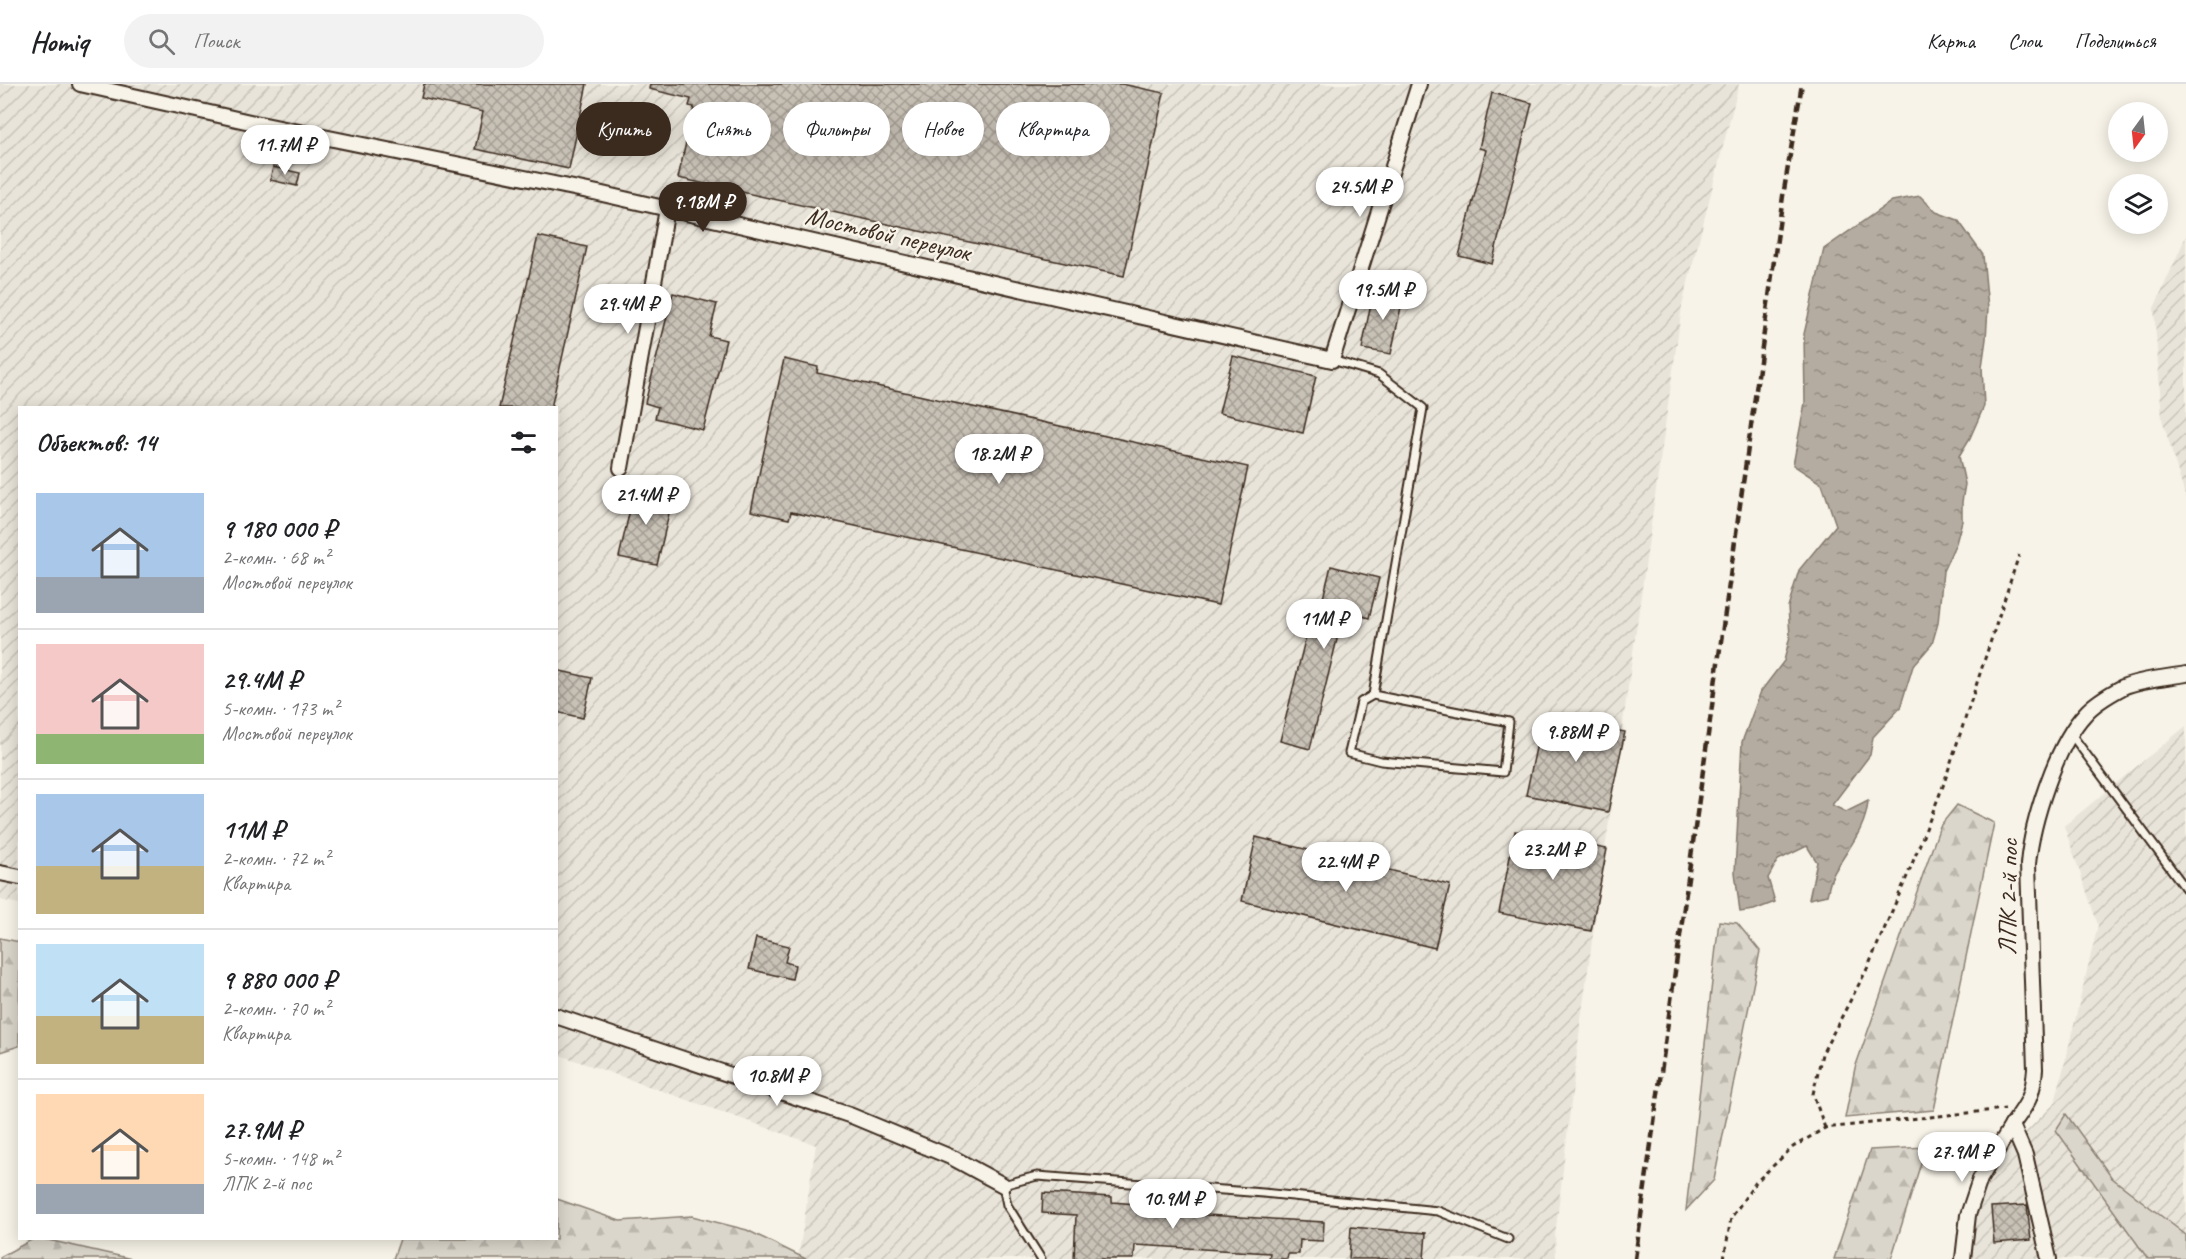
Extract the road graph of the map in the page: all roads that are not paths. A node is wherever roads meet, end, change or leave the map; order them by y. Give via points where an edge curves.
1 (80, 84) edge
2 (1419, 84) edge
3 (668, 209) junction
4 (1332, 360) junction
5 (621, 468) dead end
6 (2186, 674) edge
7 (1373, 695) junction
8 (2071, 734) junction
9 (0, 873) edge
10 (18, 877) edge
11 (2186, 889) edge
12 (558, 1017) edge
13 (2012, 1125) junction
14 (1003, 1185) junction
15 (1508, 1239) dead end
16 (1041, 1259) edge
17 (1963, 1259) edge
18 (2049, 1259) edge

1 - 3 street, Мостовой переулок
2 - 4 street
3 - 4 street, Мостовой переулок
3 - 5 street
4 - 7 lane via 1378,374 1423,408
6 - 8 street, ЛПК 2-й пос via 2125,686 2085,713
7 - 7 lane via 1361,702 1349,753 1381,761 1503,772 1509,722
8 - 11 lane
8 - 13 street, ЛПК 2-й пос via 2030,838 2036,1069 2034,1090
9 - 10 street
12 - 14 street via 852,1116 953,1158
13 - 17 street, ЛПК 2-й пос via 1980,1179 1968,1215
13 - 18 street via 2025,1155
14 - 15 lane via 1037,1176 1438,1211
14 - 16 lane via 1007,1204

